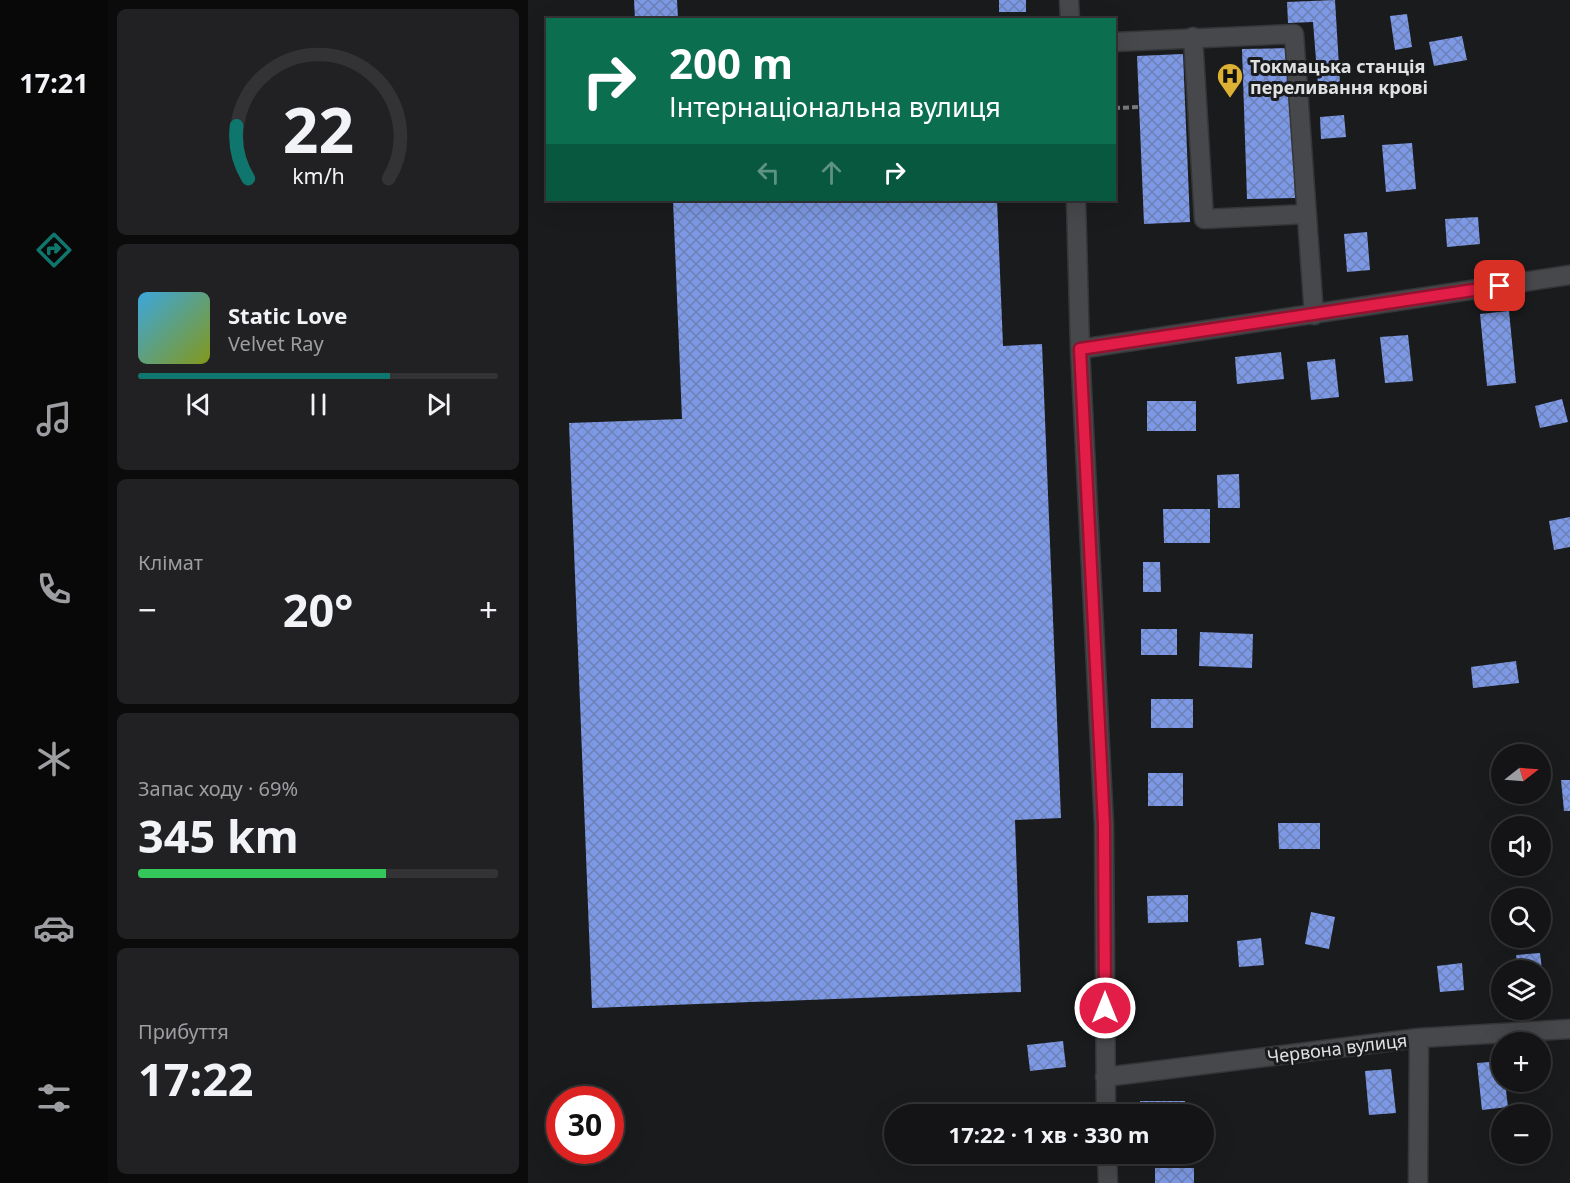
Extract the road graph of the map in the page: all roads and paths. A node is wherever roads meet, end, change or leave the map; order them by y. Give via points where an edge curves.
1 (1069, 0) edge
2 (1070, 18) edge
3 (1193, 37) junction
4 (1116, 42) edge
5 (1139, 107) dead end
6 (1116, 108) edge
7 (1076, 201) edge
8 (1307, 214) junction
9 (1570, 275) edge
10 (1314, 315) junction
11 (1080, 349) junction
12 (1570, 1029) edge
13 (1419, 1038) junction
14 (1105, 1077) junction
15 (1106, 1104) edge
16 (1107, 1164) edge
17 (1108, 1183) edge
18 (1418, 1183) edge

1 - 2 street
3 - 4 street
3 - 8 street via 1294,34
3 - 8 street via 1204,219
5 - 6 path
7 - 11 street
8 - 10 street
9 - 10 street
10 - 11 street
11 - 14 street via 1104,825
12 - 13 street, Червона вулиця
13 - 14 street, Червона вулиця
13 - 18 street
14 - 15 street
16 - 17 street

